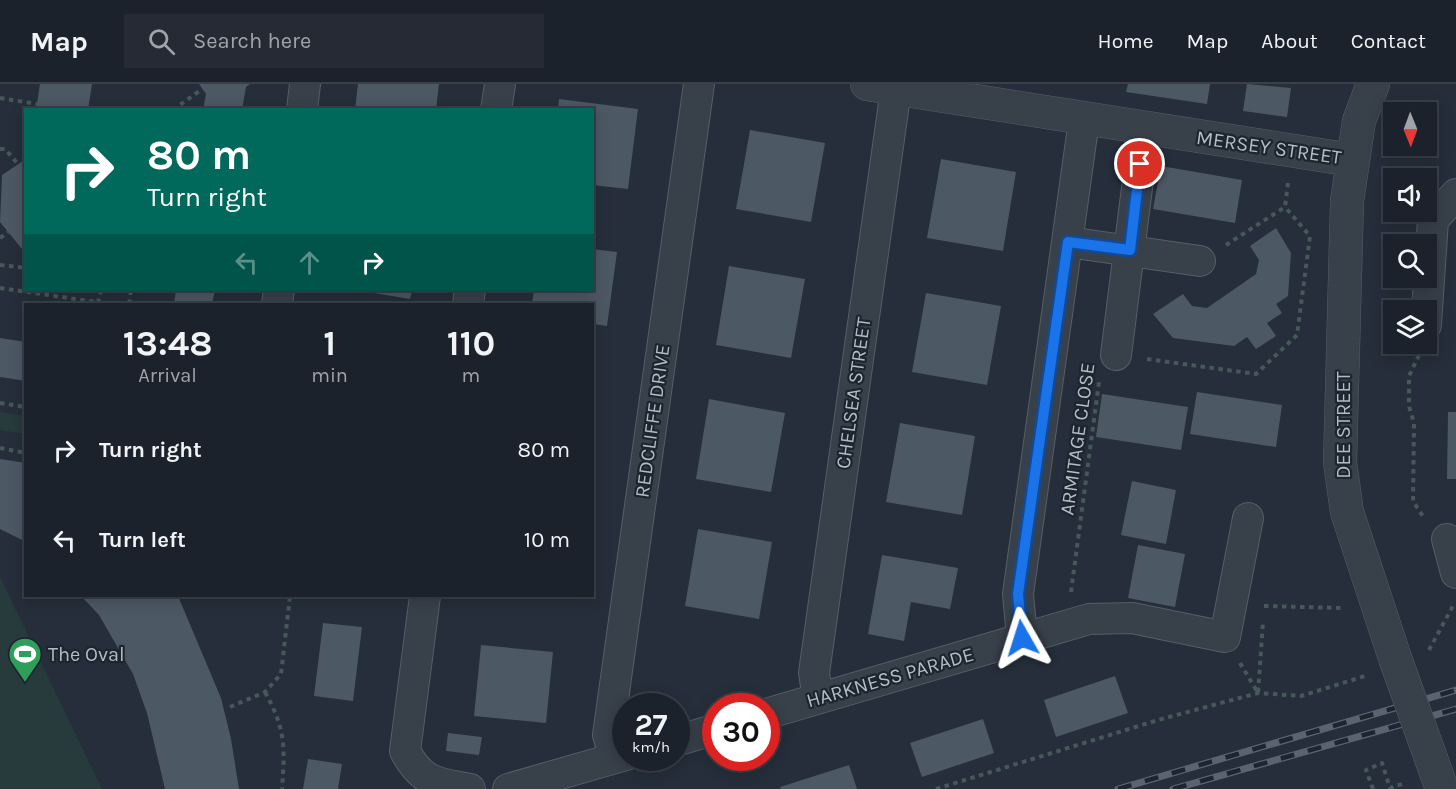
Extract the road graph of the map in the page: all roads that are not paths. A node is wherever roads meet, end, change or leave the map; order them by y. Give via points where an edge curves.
1 (305, 84) edge
2 (500, 84) edge
3 (699, 84) edge
4 (1373, 84) edge
5 (882, 86) edge
6 (302, 108) edge
7 (496, 108) edge
8 (1084, 120) junction
9 (1352, 160) junction
10 (1140, 164) dead end
11 (1456, 194) edge
12 (1068, 242) junction
13 (1130, 250) junction
14 (1200, 261) road end
15 (1427, 300) edge
16 (1116, 355) road end
17 (1248, 518) dead end
18 (1447, 539) road end
19 (1456, 573) edge
20 (425, 597) edge
21 (1022, 638) junction
22 (614, 693) edge
23 (818, 698) junction
24 (612, 706) edge
25 (780, 710) edge
26 (612, 742) edge
27 (612, 758) edge
28 (1427, 785) edge
29 (471, 789) edge
30 (508, 789) edge

1 - 6 street
2 - 7 street
3 - 22 street, REDCLIFFE DRIVE
4 - 9 street, DEE STREET via 1359,121
5 - 8 street, MERSEY STREET
5 - 23 street, CHELSEA STREET via 814,673
8 - 9 street, MERSEY STREET
8 - 12 street
9 - 28 street, DEE STREET, bridge via 1347,201 1340,462 1347,512 1397,663
10 - 13 street
11 - 15 street via 1433,220
12 - 13 street
12 - 21 street via 1018,594
13 - 14 street
13 - 16 street
17 - 21 street, HARKNESS PARADE via 1225,637 1132,618 1089,619
18 - 19 street
20 - 29 street via 405,751 412,765 433,782
21 - 23 street, HARKNESS PARADE
23 - 25 street, HARKNESS PARADE
24 - 26 street, REDCLIFFE DRIVE via 608,735
27 - 30 street

